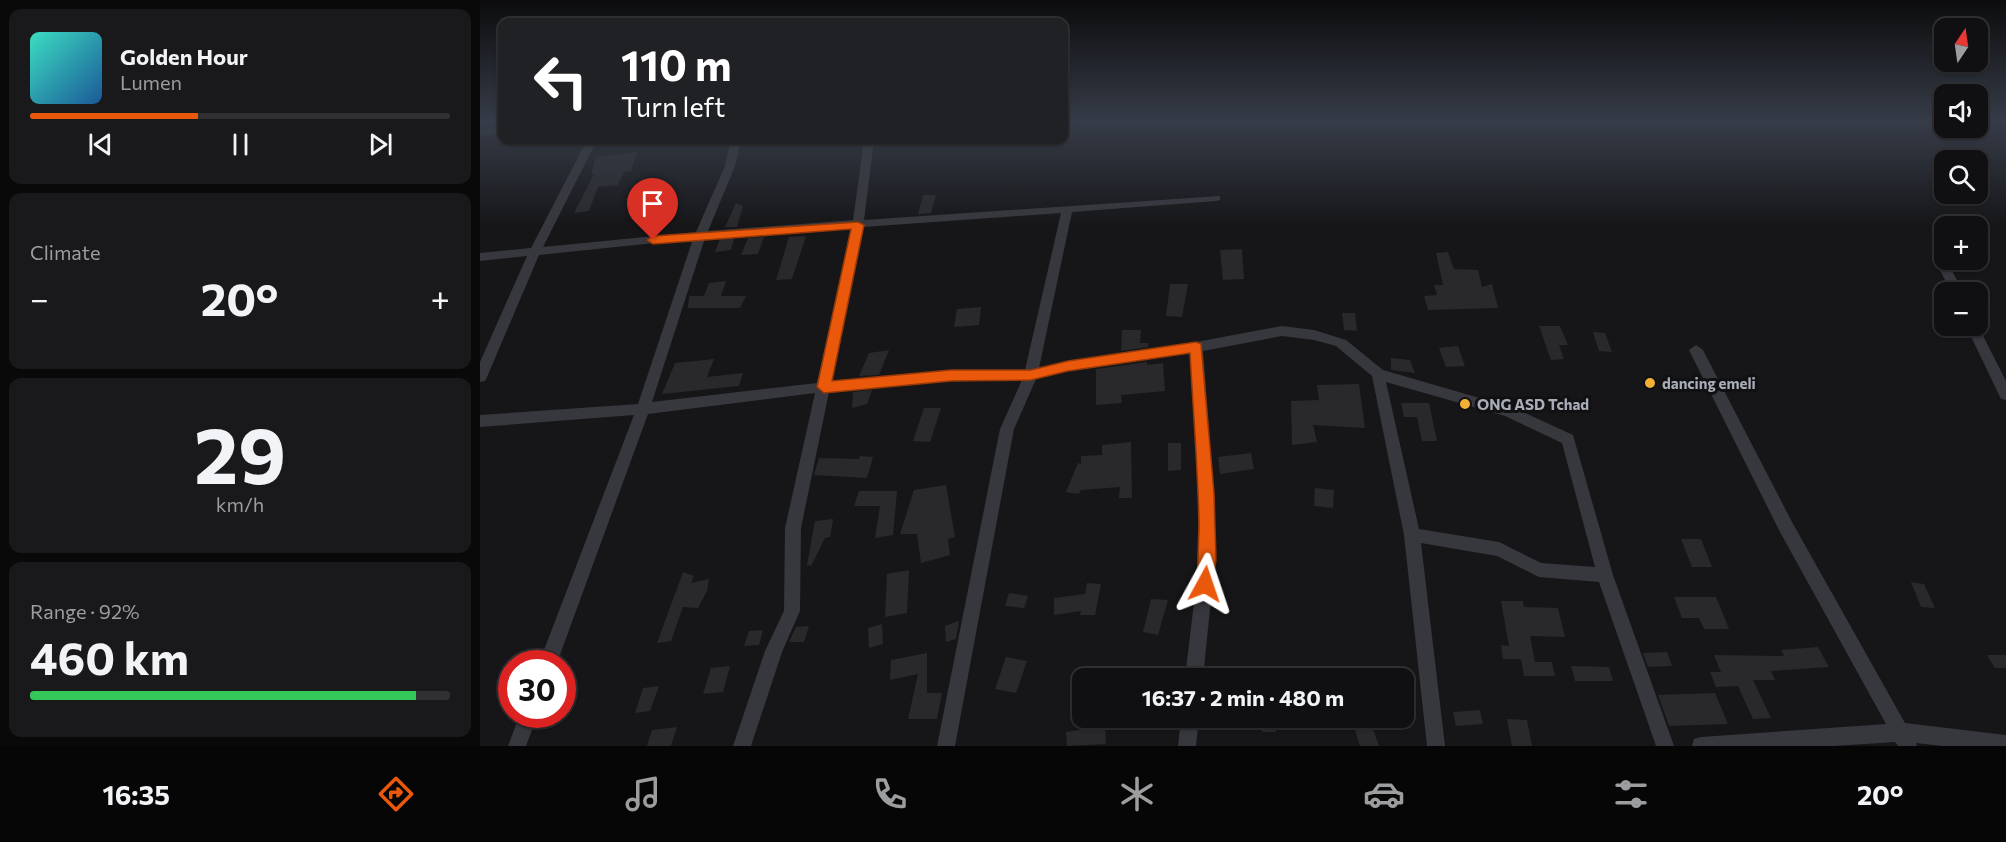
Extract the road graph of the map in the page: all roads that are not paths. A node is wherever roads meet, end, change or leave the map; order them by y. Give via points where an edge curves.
1 (584, 157) edge
2 (731, 157) edge
3 (866, 157) edge
4 (1216, 198) dead end
5 (1067, 210) junction
6 (858, 225) junction
7 (700, 235) junction
8 (536, 251) junction
9 (480, 257) edge
10 (1977, 336) edge
11 (1196, 347) junction
12 (1696, 350) dead end
13 (1378, 374) junction
14 (1031, 375) junction
15 (480, 377) edge
16 (824, 387) junction
17 (2006, 395) edge
18 (643, 409) junction
19 (480, 421) edge
20 (1412, 535) junction
21 (1605, 575) junction
22 (554, 650) edge
23 (1195, 668) edge
24 (523, 728) edge
25 (1189, 728) edge
26 (1904, 739) edge
27 (2006, 744) edge
28 (516, 746) edge
29 (742, 746) edge
30 (946, 746) edge
31 (1187, 746) edge
32 (1436, 746) edge
33 (1665, 746) edge
34 (1701, 746) edge

1 - 8 street
2 - 7 street
3 - 6 street
4 - 5 street
5 - 6 street
5 - 14 street
6 - 7 street
6 - 16 street
7 - 8 street
7 - 18 street
8 - 9 street
8 - 15 street
10 - 17 street
11 - 13 street via 1282,331 1314,335 1341,343
11 - 14 street
11 - 23 street via 1208,560
12 - 26 street via 1786,527
13 - 20 street
13 - 21 street via 1509,412 1568,439
14 - 16 street via 951,376
14 - 30 street via 1008,429
16 - 18 street
16 - 29 street via 793,528 792,611
18 - 19 street
18 - 22 street
20 - 21 street via 1499,549 1539,570
20 - 32 street
21 - 33 street
24 - 28 street
25 - 31 street
26 - 27 street
26 - 34 street

